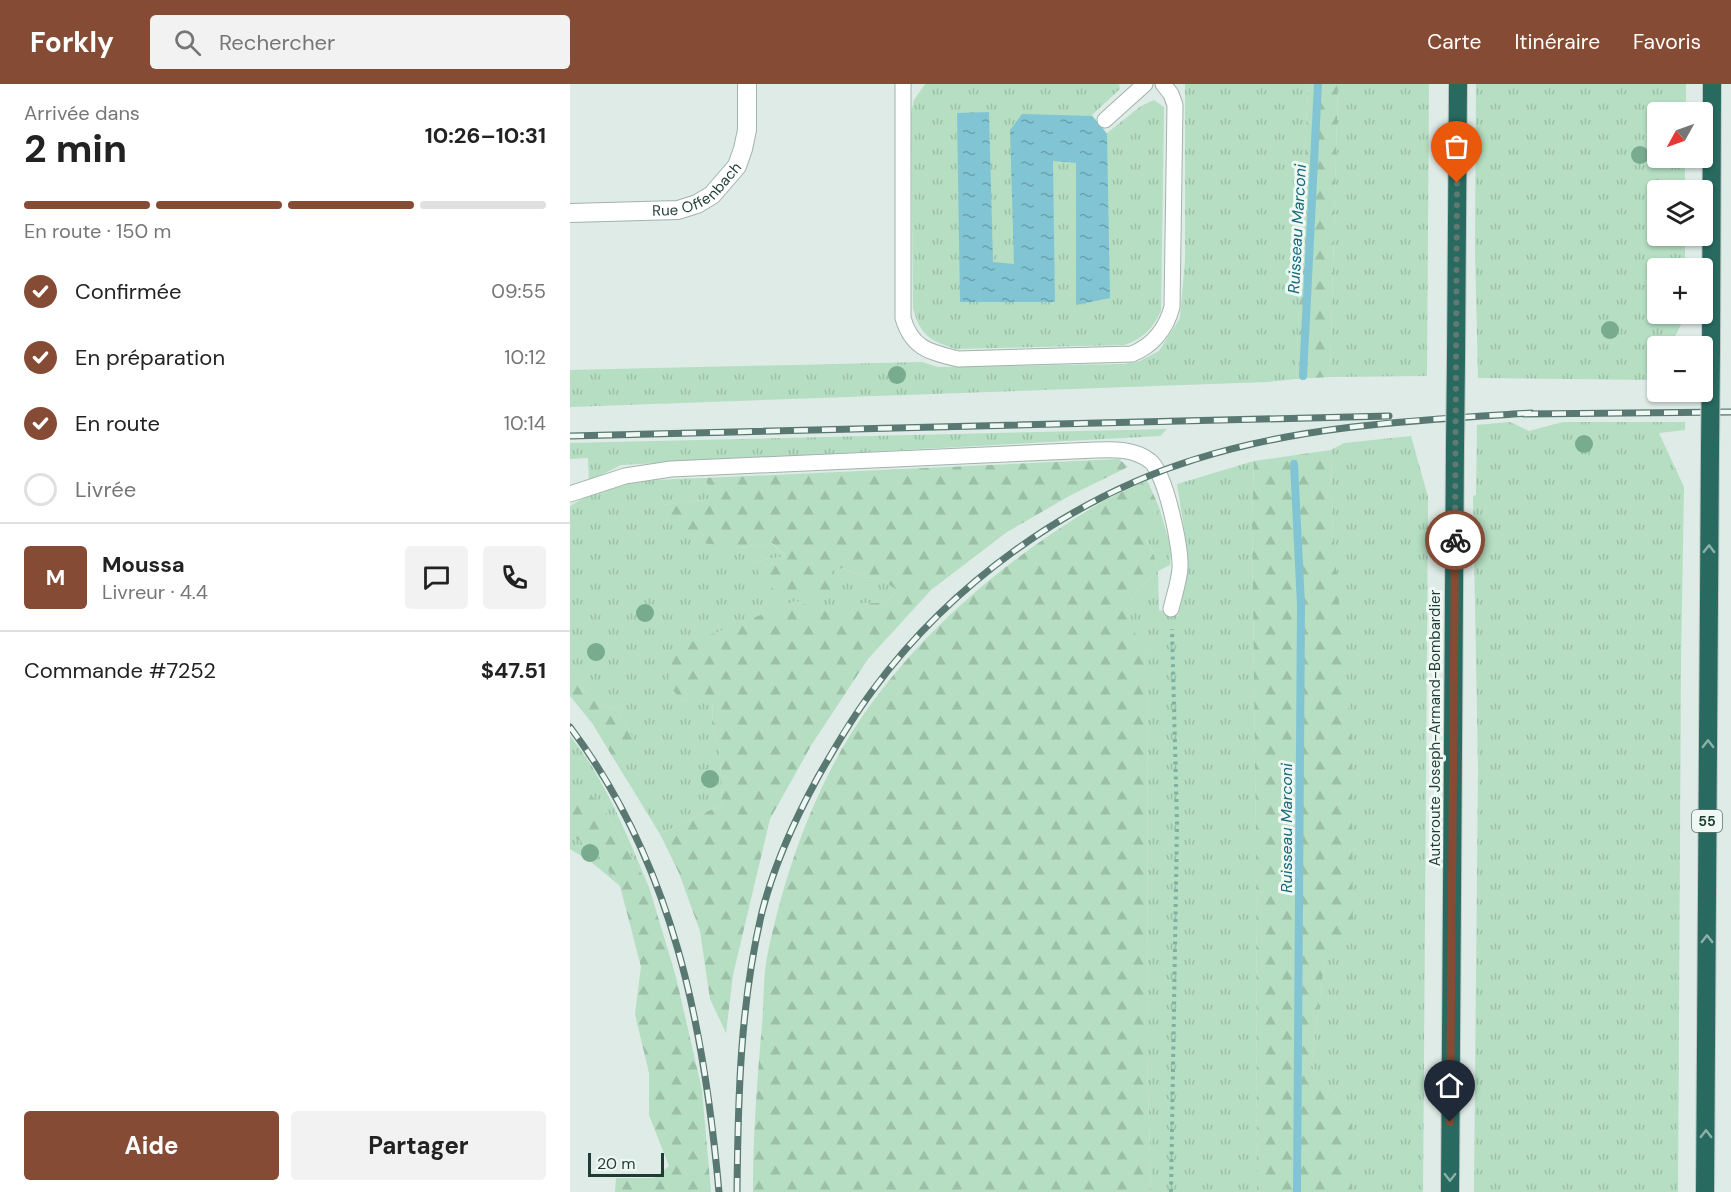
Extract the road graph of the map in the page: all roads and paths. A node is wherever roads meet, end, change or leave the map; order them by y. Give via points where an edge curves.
1 (747, 84) edge
2 (903, 84) edge
3 (1145, 84) edge
4 (1162, 84) edge
5 (1458, 84) edge
6 (1712, 84) edge
7 (1105, 120) dead end
8 (570, 213) edge
9 (570, 494) edge
10 (1171, 609) joint
11 (1171, 1192) edge
12 (1450, 1192) edge
13 (1705, 1192) edge

1 - 8 street, Rue Offenbach via 743,149 737,166 712,195 678,210
2 - 4 lane via 903,318 907,333 921,347 958,359 1132,354 1158,336 1172,307 1175,129 1175,105
3 - 7 lane
5 -> 12 highway, Autoroute Joseph-Armand-Bombardier, bridge
13 -> 6 highway, 55, bridge
9 - 10 lane via 625,476 671,469 1123,450 1150,460 1165,490 1180,557
10 - 11 path via 1177,824

